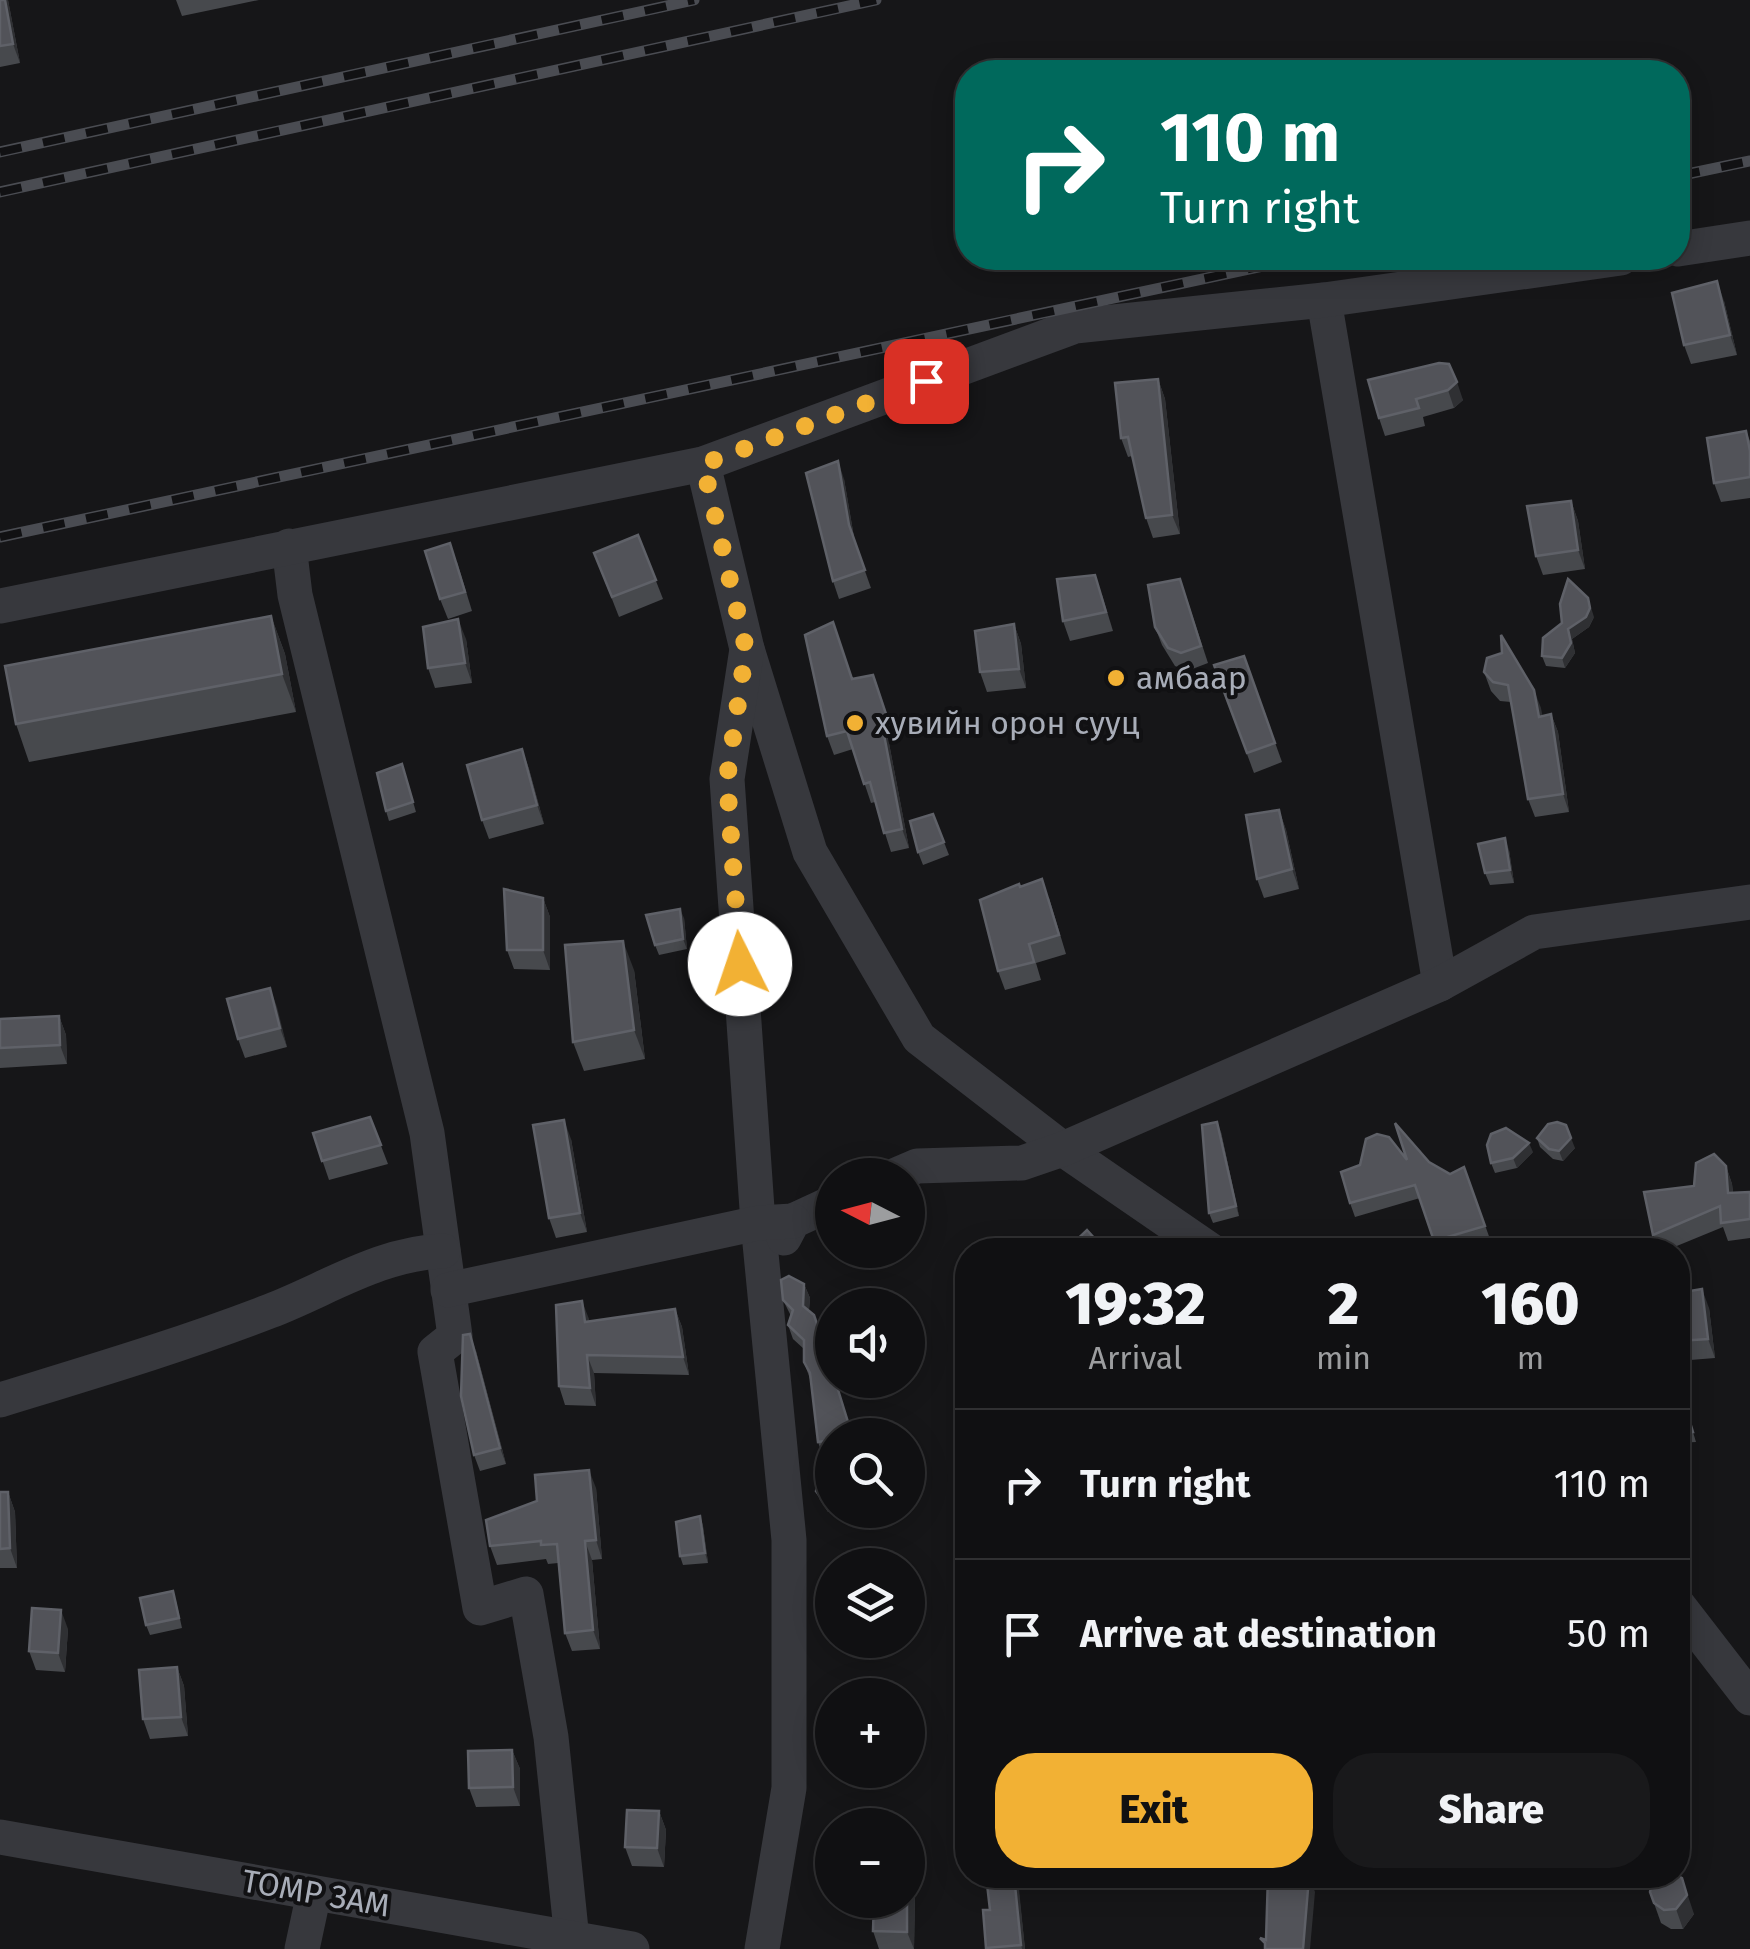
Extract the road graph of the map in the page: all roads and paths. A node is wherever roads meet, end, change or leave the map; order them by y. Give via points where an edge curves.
1 (1750, 238) edge
2 (1690, 247) edge
3 (1535, 270) edge
4 (1324, 300) junction
5 (703, 464) junction
6 (289, 546) junction
7 (0, 606) edge
8 (746, 649) junction
9 (1750, 902) edge
10 (1440, 984) junction
11 (1064, 1150) junction
12 (925, 1166) edge
13 (815, 1211) edge
14 (793, 1221) junction
15 (758, 1223) junction
16 (1192, 1238) edge
17 (443, 1251) junction
18 (763, 1279) junction
19 (448, 1290) junction
20 (0, 1400) edge
21 (1690, 1620) edge
22 (1750, 1698) edge
23 (0, 1837) edge
24 (314, 1893) junction
25 (573, 1944) edge
26 (302, 1949) edge
27 (632, 1949) edge
28 (762, 1949) edge

1 - 2 street
3 - 4 street
4 - 5 street via 1075,326
4 - 10 street
5 - 6 street
5 - 8 street
6 - 7 street
6 - 17 street via 295,594 427,1133
8 - 11 street via 810,852 919,1038
8 - 15 street via 727,779
9 - 10 street via 1534,932
10 - 11 street
11 - 12 street via 1022,1163
11 - 16 street
13 - 14 street
14 - 15 street
14 - 18 street
15 - 18 street
15 - 19 street
17 - 19 street
17 - 20 street via 408,1252 205,1334
18 - 28 street via 789,1540 789,1788
19 - 25 street via 454,1336 436,1352 480,1608 526,1594 551,1737
21 - 22 street
23 - 24 street, ТОМР ЗАМ
24 - 25 street, ТОМР ЗАМ
24 - 26 street
25 - 27 street, ТОМР ЗАМ

